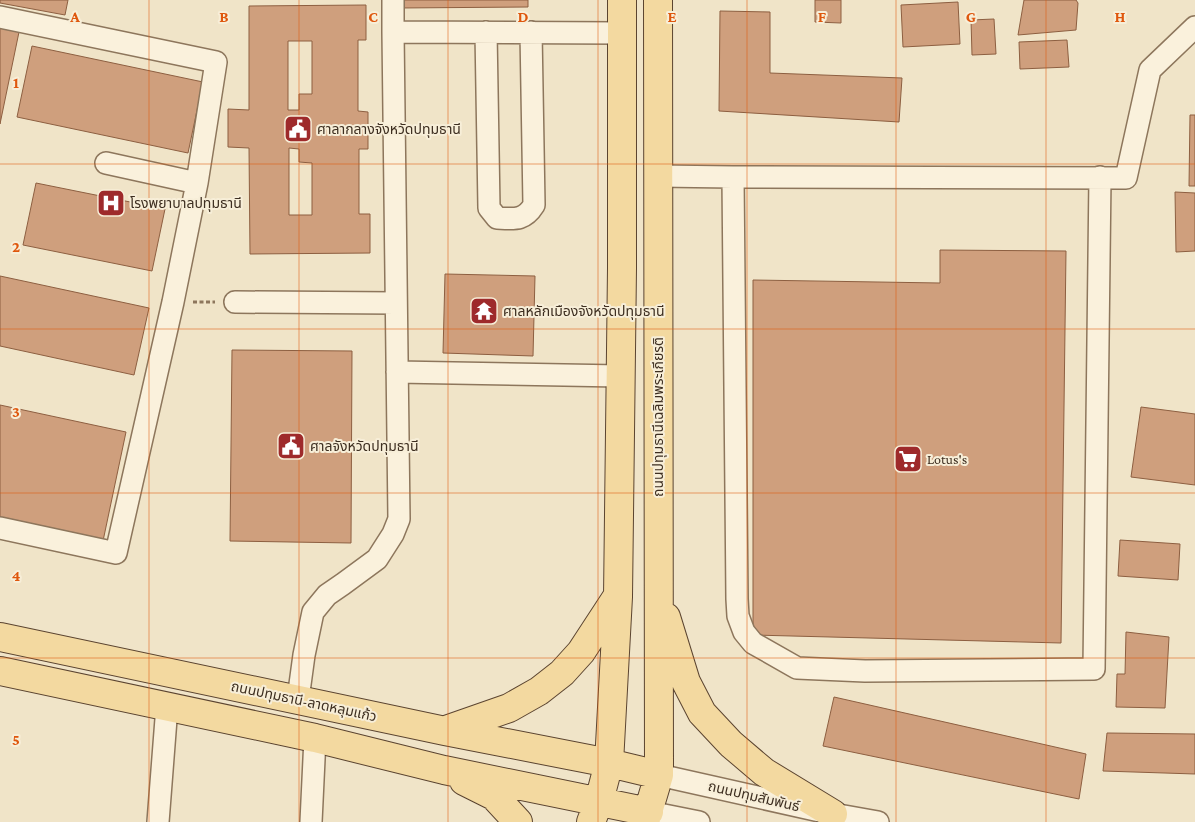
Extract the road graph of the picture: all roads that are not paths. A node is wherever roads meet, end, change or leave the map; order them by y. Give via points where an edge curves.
1 (393, 0) edge
2 (622, 0) edge
3 (658, 0) edge
4 (0, 17) edge
5 (1195, 27) edge
6 (393, 32) junction
7 (486, 32) junction
8 (531, 32) junction
9 (622, 32) junction
10 (106, 162) dead end
11 (658, 176) junction
12 (733, 177) junction
13 (1100, 177) junction
14 (196, 182) junction
15 (235, 302) road end
16 (396, 303) junction
17 (397, 372) junction
18 (620, 376) junction
19 (0, 528) edge
20 (658, 589) junction
21 (618, 597) junction
22 (0, 637) edge
23 (0, 671) edge
24 (298, 699) junction
25 (167, 706) junction
26 (445, 730) junction
27 (315, 738) junction
28 (609, 763) junction
29 (444, 770) junction
30 (659, 775) junction
31 (595, 812) edge
32 (833, 814) junction
33 (647, 817) edge
34 (158, 822) edge
35 (311, 822) edge
36 (518, 822) edge
37 (699, 822) edge
38 (878, 822) edge

1 - 6 street
2 - 9 main road
3 - 11 main road, ถนนปทุมธานีเฉลิมพระเกียรติ
4 - 14 street via 216,62
5 - 13 street via 1150,70 1126,178
6 - 7 street
6 - 16 street
7 - 8 street
7 - 8 street via 489,208 497,218 513,219 528,215 534,205
8 - 9 street
9 - 18 main road
10 - 14 street
11 - 12 street
11 - 20 main road, ถนนปทุมธานีเฉลิมพระเกียรติ
12 - 13 street
12 - 13 street via 738,616 744,632 753,642 797,668 874,671 1094,669
14 - 19 street via 173,302 116,553
15 - 16 street
16 - 17 street
17 - 18 street
17 - 24 street via 398,518 394,534 377,559 327,595 313,612
18 - 21 main road
20 - 30 main road, ถนนปทุมธานีเฉลิมพระเกียรติ
20 - 32 main road via 686,682 702,713 764,772
21 - 26 main road via 581,652 562,673 508,708
21 - 28 main road
22 - 24 main road, ถนนปทุมธานี-ลาดหลุมแก้ว
23 - 25 main road
24 - 26 main road, ถนนปทุมธานี-ลาดหลุมแก้ว
25 - 27 main road
25 - 34 street
26 - 28 main road, ถนนปทุมธานี-ลาดหลุมแก้ว
27 - 29 main road
27 - 35 street
28 - 30 main road, ถนนปทุมธานี-ลาดหลุมแก้ว
28 - 31 main road
29 - 31 main road
29 - 36 main road via 494,796
30 - 32 street, ถนนปทุมสัมพันธ์
30 - 33 main road, ถนนปทุมธานีเฉลิมพระเกียรติ
31 - 33 main road
32 - 38 street, ถนนปทุมสัมพันธ์
33 - 37 street

